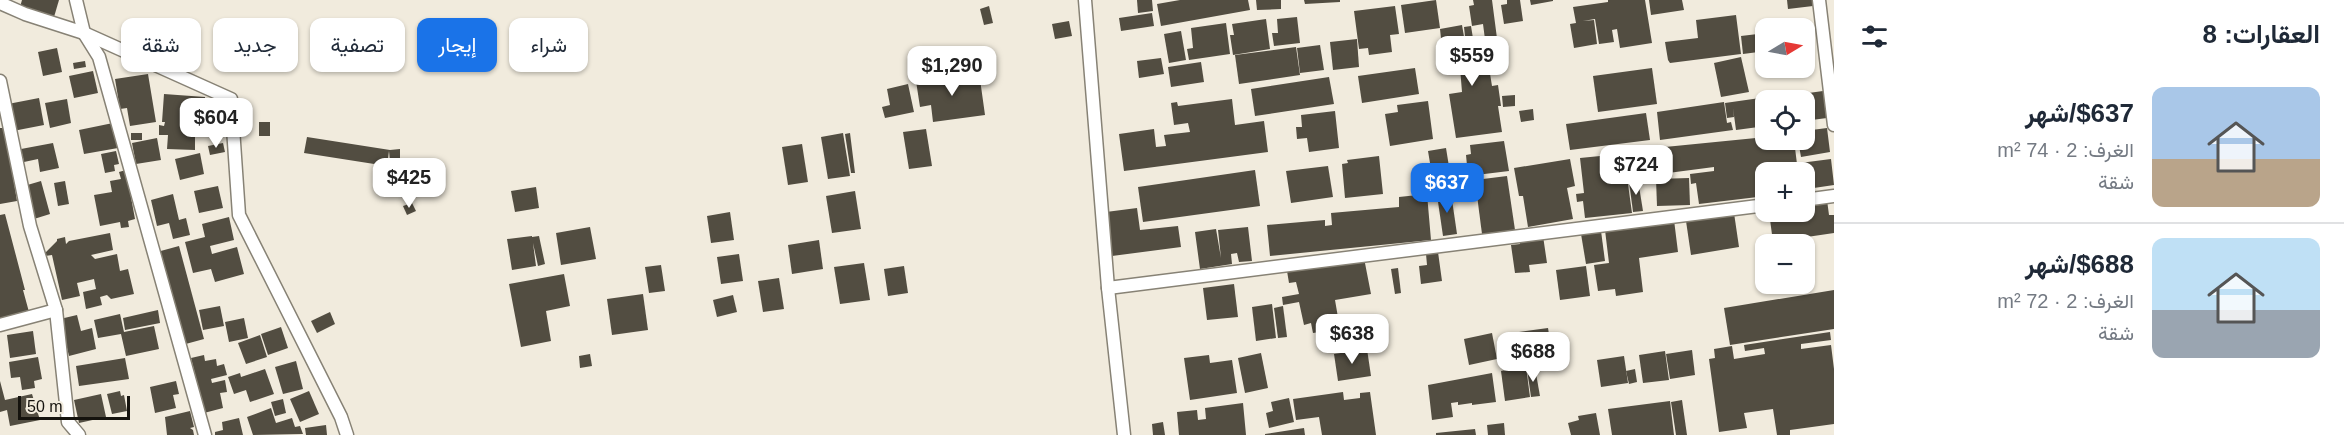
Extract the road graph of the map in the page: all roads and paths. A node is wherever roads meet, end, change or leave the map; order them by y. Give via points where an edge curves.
1 (76, 0) edge
2 (1085, 0) edge
3 (1819, 0) edge
4 (0, 3) edge
5 (84, 33) junction
6 (0, 81) edge
7 (1834, 125) edge
8 (1834, 196) edge
9 (1815, 199) edge
10 (1755, 206) edge
11 (1108, 288) junction
12 (56, 310) junction
13 (0, 326) edge
14 (79, 435) edge
15 (205, 435) edge
16 (347, 435) edge
17 (1124, 435) edge

1 - 5 street
2 - 11 street
3 - 7 street
4 - 5 street
5 - 15 street via 99,57
5 - 16 street via 231,99 239,215
6 - 12 street via 30,226
8 - 9 street
10 - 11 street
11 - 17 street
12 - 13 street
12 - 14 street via 68,422

